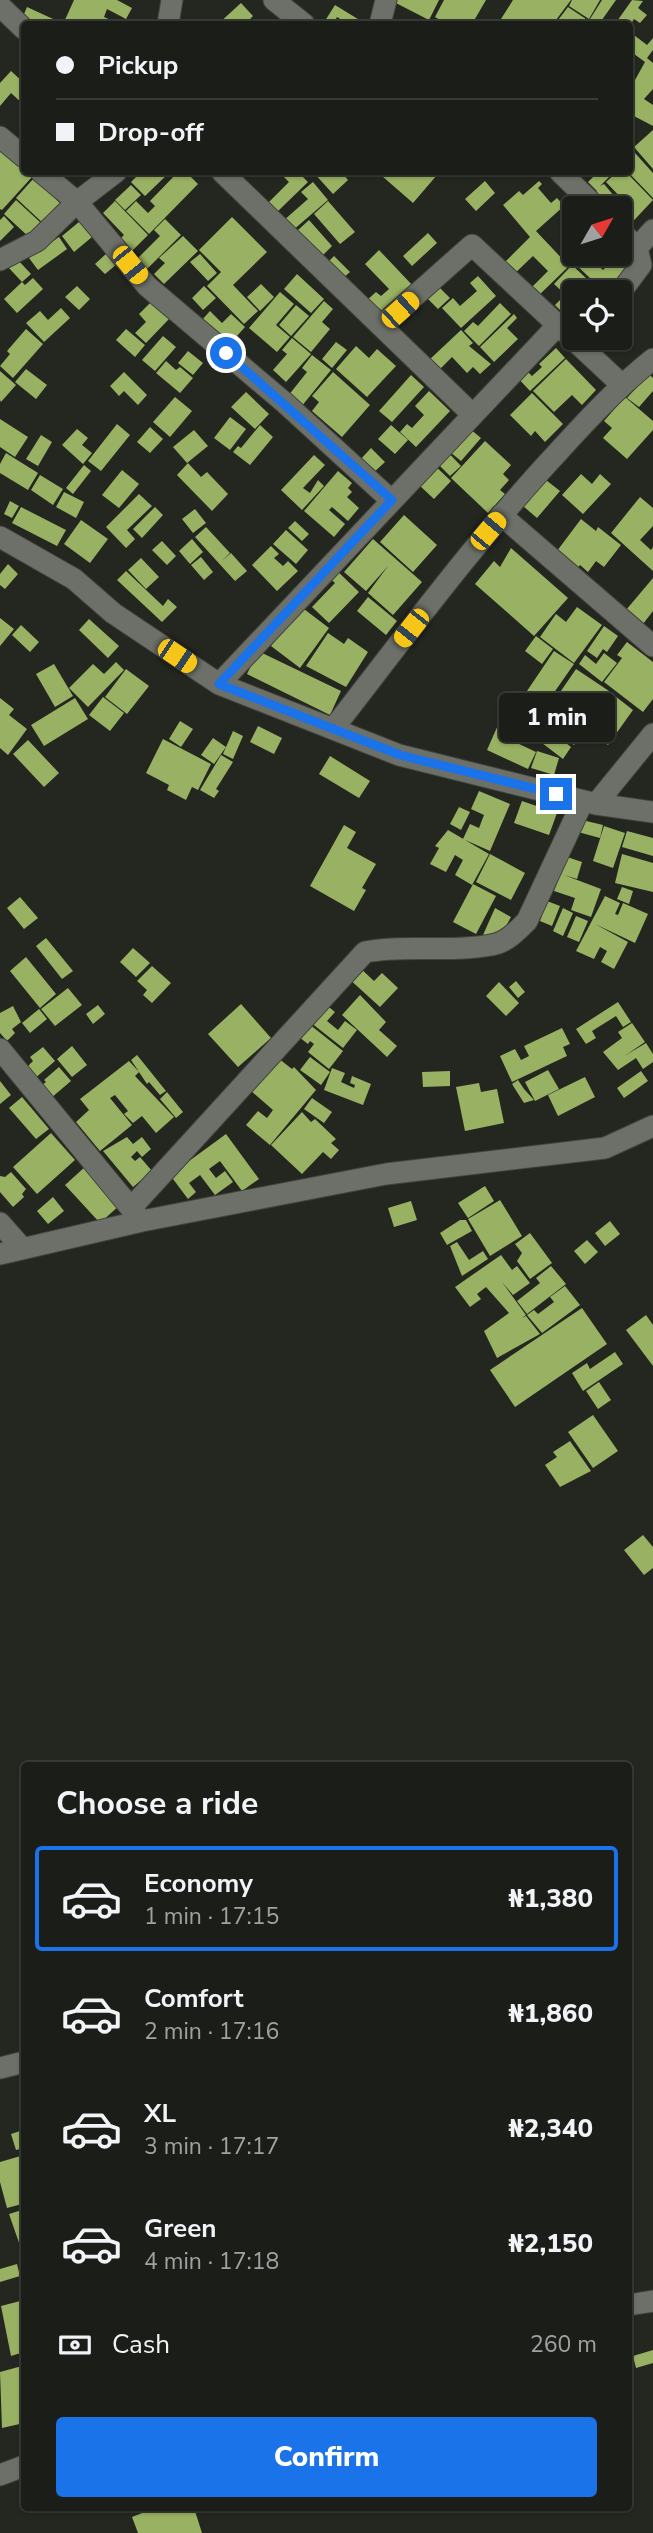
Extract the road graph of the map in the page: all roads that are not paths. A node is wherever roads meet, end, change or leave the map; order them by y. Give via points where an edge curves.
1 (172, 0) edge
2 (274, 0) edge
3 (386, 0) edge
4 (0, 6) edge
5 (168, 21) edge
6 (300, 21) edge
7 (381, 21) edge
8 (21, 26) edge
9 (0, 137) edge
10 (21, 155) edge
11 (45, 175) edge
12 (112, 175) edge
13 (225, 175) edge
14 (563, 175) edge
15 (585, 196) edge
16 (78, 202) junction
17 (653, 230) edge
18 (632, 243) edge
19 (637, 248) junction
20 (0, 260) edge
21 (630, 280) edge
22 (558, 325) junction
23 (382, 326) junction
24 (562, 328) edge
25 (590, 350) edge
26 (653, 359) edge
27 (621, 384) junction
28 (473, 415) junction
29 (392, 500) junction
30 (501, 515) junction
31 (0, 537) edge
32 (653, 646) edge
33 (219, 684) junction
34 (333, 729) junction
35 (653, 734) edge
36 (589, 802) junction
37 (653, 812) edge
38 (0, 1049) edge
39 (653, 1126) edge
40 (136, 1214) junction
41 (0, 1223) edge
42 (22, 1248) junction
43 (0, 1254) edge
44 (21, 2063) edge
45 (0, 2068) edge
46 (653, 2301) edge
47 (632, 2304) edge
48 (21, 2467) edge
49 (0, 2475) edge

1 - 5 street
2 - 6 street
3 - 7 street
4 - 8 street
9 - 10 street
11 - 16 street
12 - 16 street
13 - 23 street
14 - 15 street
16 - 20 street via 37,242
16 - 29 street via 147,286
17 - 19 street
18 - 19 street
19 - 21 street via 642,265
22 - 23 street via 472,245
22 - 24 street
22 - 28 street
23 - 28 street
25 - 27 street
26 - 27 street
27 - 30 street
28 - 29 street
29 - 33 street
30 - 32 street
30 - 34 street
31 - 33 street via 74,579 113,613
33 - 34 street
34 - 36 street via 400,755
35 - 36 street
36 - 37 street
36 - 40 street via 527,920 514,935 493,945 388,947 365,952
38 - 40 street
39 - 40 street via 605,1148 386,1174
40 - 42 street
41 - 42 street
42 - 43 street
44 - 45 street
46 - 47 street
48 - 49 street

